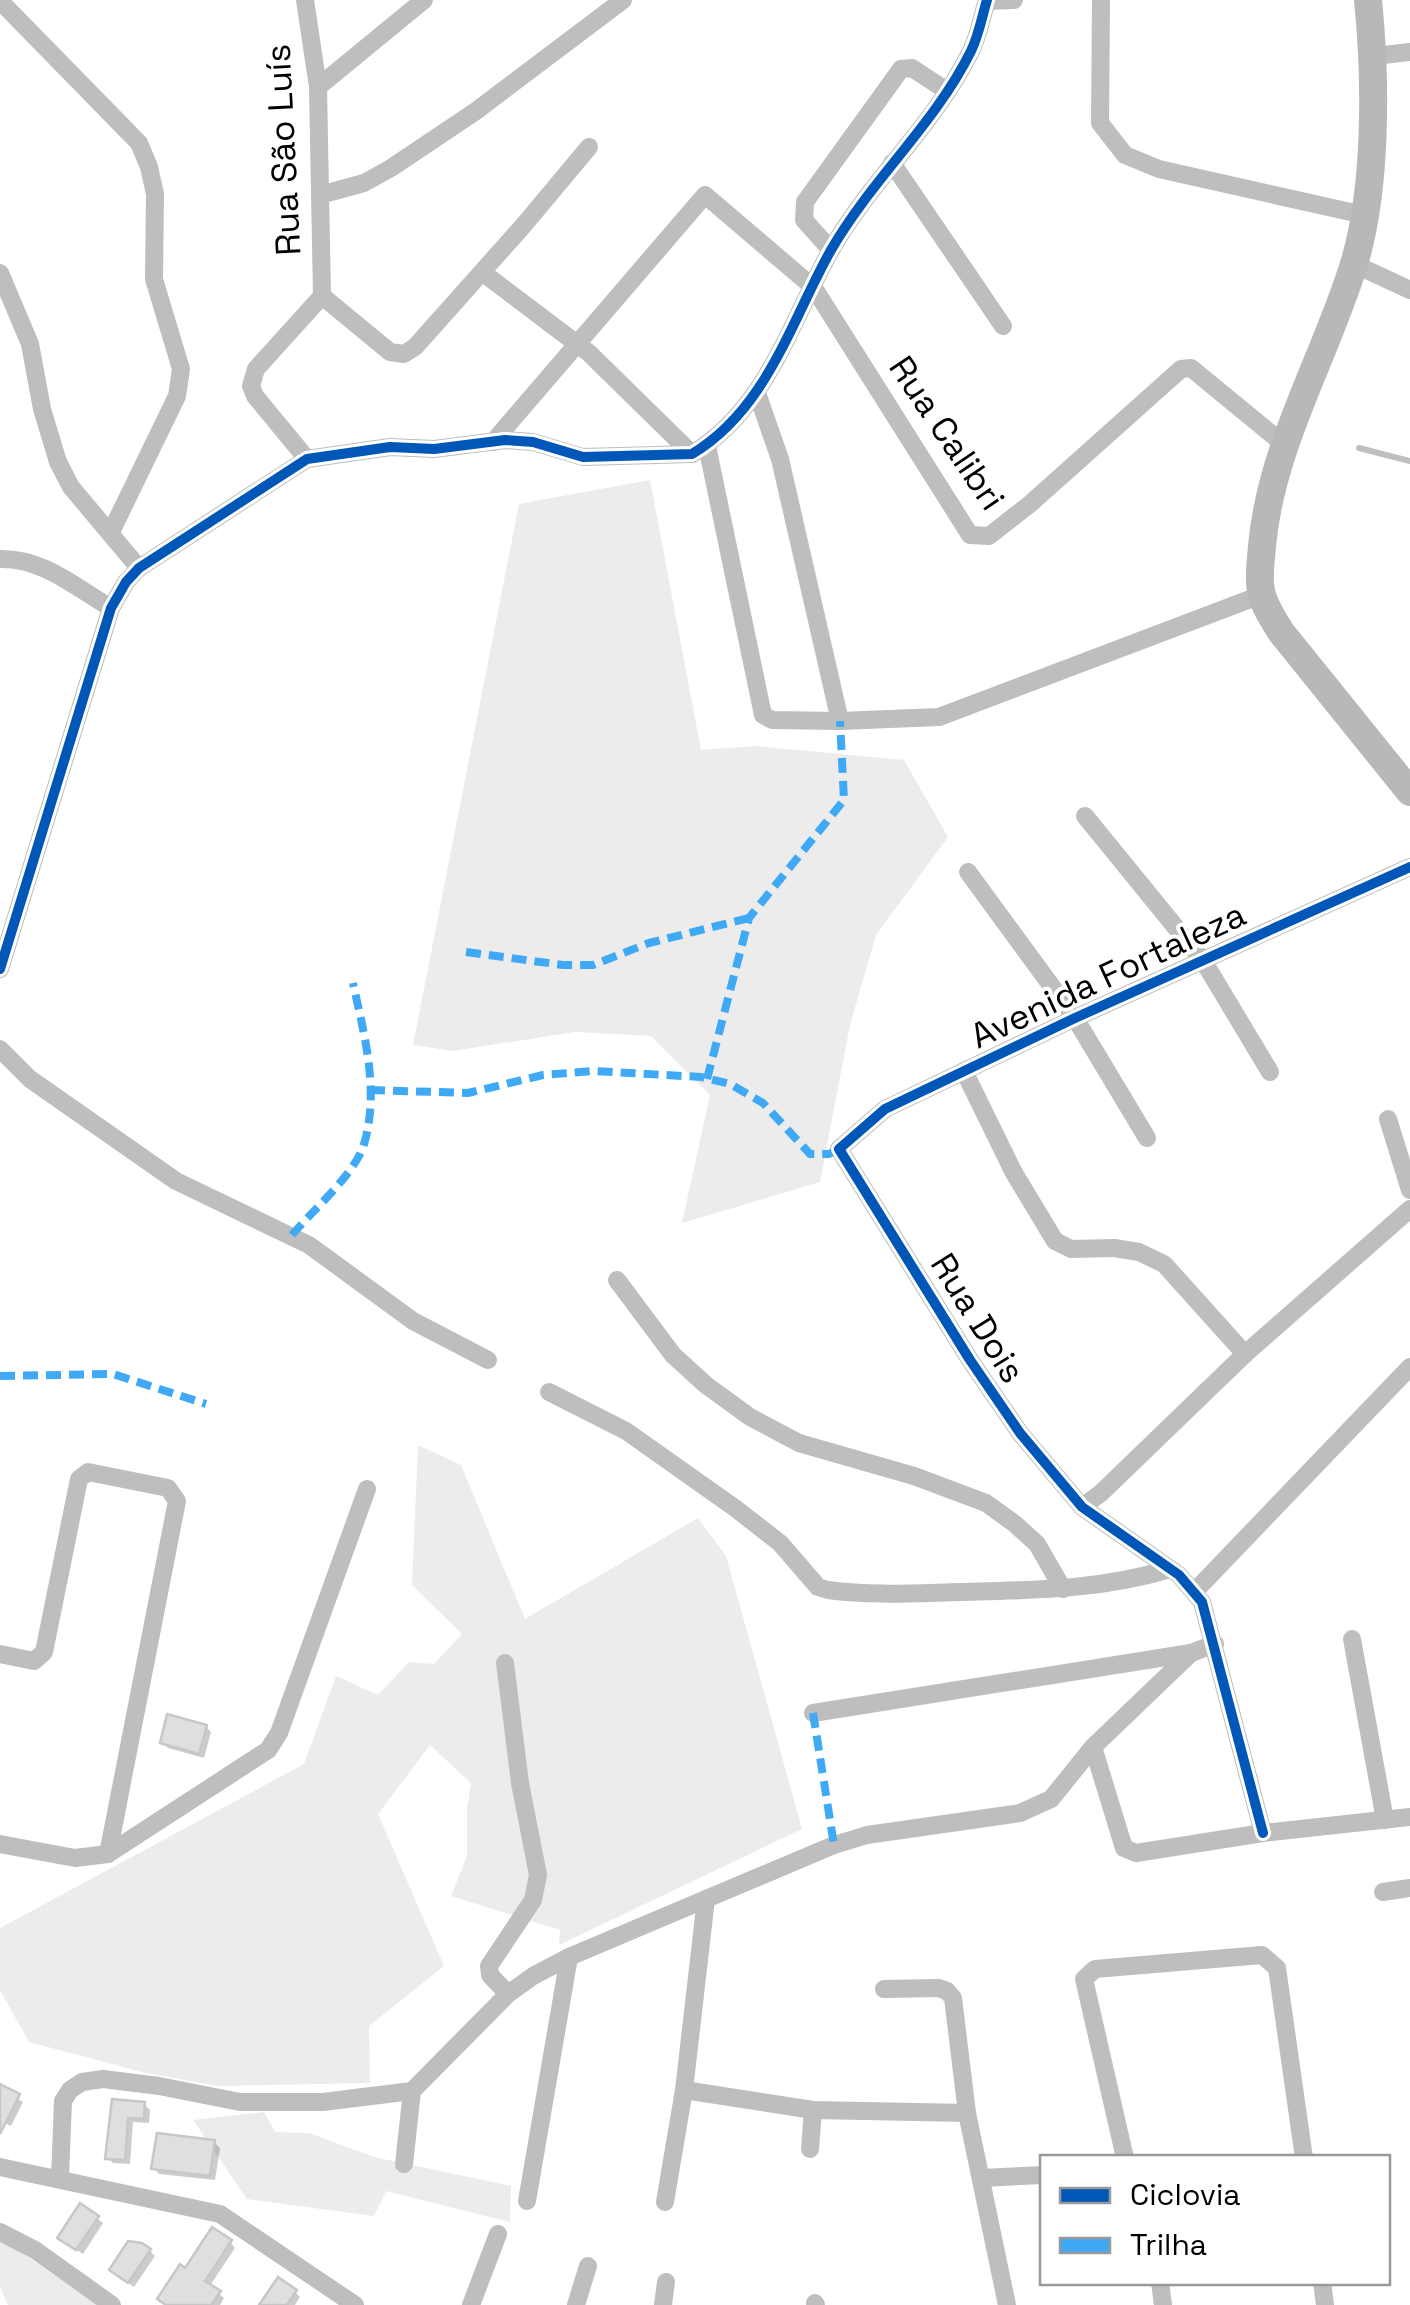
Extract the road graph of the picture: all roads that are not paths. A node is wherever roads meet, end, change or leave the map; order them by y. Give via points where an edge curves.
1 (305, 0) edge
2 (424, 0) edge
3 (623, 0) edge
4 (1014, 0) edge
5 (1100, 0) edge
6 (1368, 0) edge
7 (0, 1) edge
8 (987, 1) edge
9 (1410, 52) edge
10 (1374, 56) junction
11 (318, 88) junction
12 (947, 91) junction
13 (589, 148) dead end
14 (892, 163) junction
15 (320, 195) junction
16 (1364, 216) junction
17 (831, 250) junction
18 (1354, 264) junction
19 (482, 272) junction
20 (0, 274) edge
21 (814, 288) junction
22 (1410, 290) edge
23 (322, 296) junction
24 (1003, 326) dead end
25 (577, 344) junction
26 (757, 393) junction
27 (493, 442) junction
28 (1286, 446) junction
29 (700, 450) junction
30 (307, 459) junction
31 (111, 532) junction
32 (0, 560) edge
33 (140, 568) junction
34 (1261, 595) junction
35 (111, 608) junction
36 (840, 721) junction
37 (1410, 792) edge
38 (1084, 816) dead end
39 (1410, 867) edge
40 (968, 872) dead end
41 (1204, 962) junction
42 (0, 969) edge
43 (1075, 1018) junction
44 (0, 1049) edge
45 (964, 1071) junction
46 (1270, 1072) dead end
47 (1388, 1119) dead end
48 (1146, 1138) dead end
49 (840, 1149) joint
50 (1410, 1190) edge
51 (1410, 1209) edge
52 (617, 1280) dead end
53 (1245, 1354) junction
54 (488, 1360) dead end
55 (1410, 1368) edge
56 (549, 1392) dead end
57 (367, 1489) dead end
58 (1082, 1507) junction
59 (1170, 1569) junction
60 (1063, 1589) junction
61 (1195, 1591) junction
62 (1352, 1639) dead end
63 (1214, 1644) junction
64 (1191, 1653) junction
65 (0, 1654) edge
66 (505, 1664) dead end
67 (813, 1713) dead end
68 (1094, 1748) junction
69 (1410, 1817) edge
70 (1384, 1820) junction
71 (1263, 1833) junction
72 (0, 1844) edge
73 (108, 1854) junction
74 (1410, 1888) edge
75 (1383, 1892) dead end
76 (706, 1899) junction
77 (568, 1956) junction
78 (884, 1989) dead end
79 (508, 1994) junction
80 (412, 2090) junction
81 (684, 2090) junction
82 (812, 2110) junction
83 (967, 2114) junction
84 (810, 2149) dead end
85 (1124, 2155) edge
86 (1304, 2155) edge
87 (404, 2164) dead end
88 (0, 2167) edge
89 (1040, 2175) edge
90 (60, 2178) junction
91 (981, 2178) junction
92 (527, 2201) dead end
93 (665, 2202) dead end
94 (0, 2232) edge
95 (498, 2234) dead end
96 (588, 2266) dead end
97 (666, 2282) dead end
98 (112, 2305) edge
99 (354, 2305) edge
100 (471, 2305) edge
101 (576, 2305) edge
102 (664, 2305) edge
103 (1007, 2305) edge

1 - 11 street, Rua São Luís
2 - 11 street
3 - 15 street via 391,168
4 - 8 street
5 - 16 street via 1100,124 1124,155
6 - 10 street
7 - 31 street via 139,143 150,167 154,279 181,370 177,396
8 - 12 street via 972,49
9 - 10 street
10 - 16 street
11 - 15 street, Rua São Luís
12 - 14 street
12 - 17 street via 901,69 805,202 804,220
13 - 19 street
14 - 17 street
14 - 24 street
15 - 23 street, Rua São Luís
16 - 18 street
17 - 21 street
18 - 22 street
18 - 28 street
19 - 23 street via 404,354 390,352
19 - 25 street
20 - 31 street via 30,344 58,462
21 - 25 street via 705,195
21 - 26 street
21 - 28 street, Rua Calibri via 962,526 977,538 1030,504 1181,369
23 - 30 street via 256,369 251,386
25 - 27 street
25 - 29 street
26 - 29 street
26 - 36 street via 780,458
27 - 29 street via 533,442 583,457
27 - 30 street
28 - 34 street via 1265,518
29 - 36 street via 763,715
30 - 33 street
31 - 33 street
32 - 35 street via 41,566
33 - 35 street
34 - 36 street via 939,717
34 - 37 street via 1304,664
35 - 42 street
38 - 41 street
39 - 41 street, Avenida Fortaleza
40 - 43 street
41 - 43 street, Avenida Fortaleza
41 - 46 street
43 - 45 street, Avenida Fortaleza
43 - 48 street
44 - 54 street via 30,1079 162,1172 309,1245 434,1335
45 - 49 street, Avenida Fortaleza via 885,1109
45 - 53 street via 1055,1241 1072,1249 1140,1252 1164,1264
47 - 50 street
49 - 58 street, Rua Dois via 970,1360
51 - 53 street
52 - 60 street via 673,1355 750,1417 798,1443 986,1503 1037,1544
53 - 58 street
55 - 61 street
56 - 60 street via 648,1446 766,1530 828,1590
57 - 73 street via 268,1750
58 - 59 street, Rua Dois
59 - 60 street
59 - 61 street, Rua Dois
61 - 63 street
62 - 70 street
63 - 64 street
63 - 71 street
64 - 67 street
64 - 68 street
65 - 73 street via 34,1660 44,1652 83,1474 175,1494
66 - 79 street via 538,1875 533,1900 489,1966
68 - 71 street via 1124,1848 1136,1853
68 - 76 street via 1036,1808 850,1840
69 - 70 street
70 - 71 street
72 - 73 street via 76,1858
74 - 75 street
76 - 77 street
76 - 81 street
77 - 79 street
77 - 92 street
78 - 83 street via 939,1988 953,1998
79 - 80 street
80 - 87 street
80 - 90 street via 324,2102 240,2102 159,2086 82,2082 63,2101
81 - 82 street
81 - 93 street
82 - 83 street
82 - 84 street
83 - 91 street
85 - 86 street via 1084,1979 1095,1969 1262,1955 1278,1968
88 - 90 street
89 - 91 street
90 - 99 street via 220,2214
91 - 103 street
94 - 98 street
95 - 100 street
96 - 101 street
97 - 102 street

